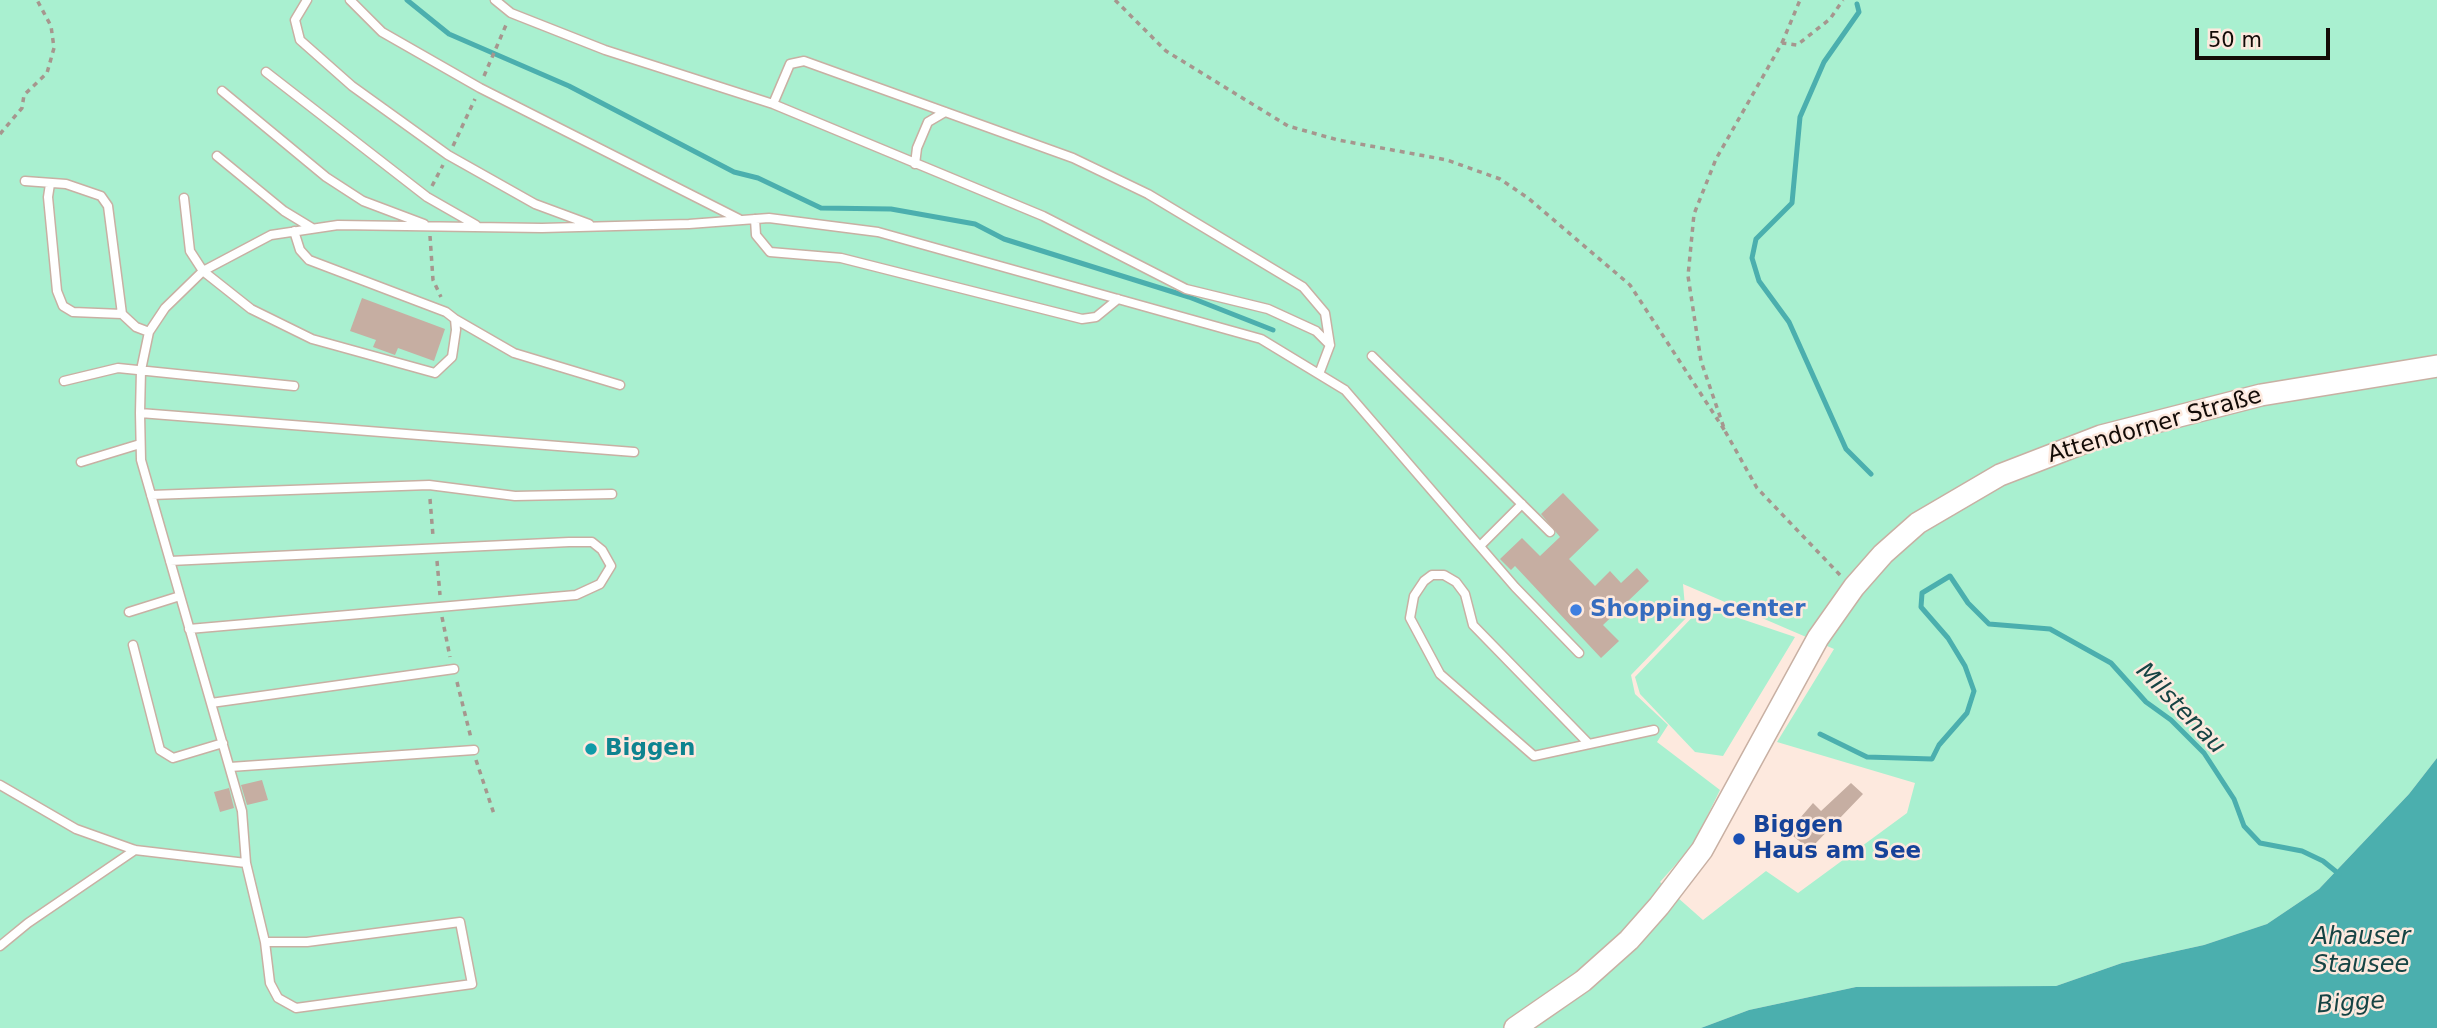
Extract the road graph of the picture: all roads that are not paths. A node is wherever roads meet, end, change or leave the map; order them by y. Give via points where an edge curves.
1 (307, 0) edge
2 (350, 0) edge
3 (495, 0) edge
4 (266, 72) dead end
5 (222, 91) dead end
6 (773, 104) junction
7 (946, 112) junction
8 (217, 156) dead end
9 (915, 164) junction
10 (25, 181) dead end
11 (50, 184) junction
12 (184, 198) dead end
13 (755, 219) junction
14 (741, 220) junction
15 (595, 226) junction
16 (430, 227) junction
17 (478, 227) junction
18 (312, 228) junction
19 (294, 231) junction
20 (203, 271) junction
21 (1118, 299) junction
22 (122, 314) junction
23 (454, 319) junction
24 (149, 332) junction
25 (1330, 345) junction
26 (1372, 356) dead end
27 (2437, 366) edge
28 (141, 370) junction
29 (1319, 374) junction
30 (64, 381) dead end
31 (620, 385) dead end
32 (294, 386) dead end
33 (140, 413) junction
34 (140, 444) junction
35 (634, 452) dead end
36 (81, 462) dead end
37 (612, 494) dead end
38 (151, 495) junction
39 (1522, 504) junction
40 (1550, 532) dead end
41 (1480, 546) junction
42 (170, 561) junction
43 (180, 596) junction
44 (129, 612) dead end
45 (190, 629) junction
46 (133, 646) dead end
47 (1579, 653) dead end
48 (454, 669) road end
49 (211, 703) junction
50 (1654, 730) dead end
51 (223, 743) junction
52 (1589, 744) junction
53 (474, 750) road end
54 (230, 767) junction
55 (0, 786) edge
56 (135, 850) junction
57 (246, 863) junction
58 (265, 942) junction
59 (0, 946) edge
60 (1515, 1028) edge

1 - 15 lane via 295,20 300,40 352,86 448,155 536,204
2 - 14 lane via 382,32 480,88
3 - 6 lane via 511,13 605,50
4 - 17 lane via 426,197
5 - 16 lane via 326,177 363,201
6 - 7 lane via 790,64 804,61
6 - 9 lane
7 - 9 lane via 928,122
7 - 25 lane via 1073,158 1148,194 1303,287 1325,313
8 - 18 lane
9 - 25 lane via 1077,232 1186,289 1268,309 1316,331
10 - 11 lane
11 - 22 lane via 89,190 108,206
11 - 22 lane via 57,291 63,306 72,312
12 - 20 lane via 190,251
13 - 14 lane
13 - 21 lane via 878,233
13 - 21 lane via 756,235 770,252 841,258 1082,319 1096,317
14 - 15 lane
15 - 17 lane
16 - 17 lane
16 - 18 lane
18 - 19 lane
19 - 20 lane via 271,235
19 - 23 lane via 309,260
20 - 23 lane via 251,309 312,339 435,373 452,358
20 - 24 lane via 178,293
21 - 29 lane via 1261,339
22 - 24 lane
23 - 31 lane via 514,353
24 - 28 lane
25 - 29 lane
26 - 39 lane
27 - 60 main road, Attendorner Straße via 2261,395 2160,420 2045,456 1989,480 1918,523 1854,587 1818,638 1688,870 1629,940 1563,996
28 - 30 lane via 118,368
28 - 32 lane
28 - 33 lane
29 - 41 lane via 1345,390
33 - 34 lane
33 - 35 lane
34 - 36 lane
34 - 38 lane
37 - 38 lane via 515,496 429,485
38 - 42 lane
39 - 40 lane
39 - 41 lane
41 - 47 lane
42 - 43 lane
42 - 45 lane via 592,542 611,566 600,584 576,595
43 - 44 lane
43 - 45 lane
45 - 49 lane
46 - 51 lane via 160,750 173,758
48 - 49 lane
49 - 51 lane
50 - 52 lane
51 - 54 lane
52 - 52 lane via 1535,756 1440,674 1410,618 1414,596 1424,581 1444,575 1456,582 1465,594 1473,625
53 - 54 lane
54 - 57 lane via 242,811
55 - 56 lane via 76,829
56 - 57 lane
56 - 59 lane
57 - 58 lane
58 - 58 lane via 307,942 460,922 472,984 296,1008 278,998 270,983

